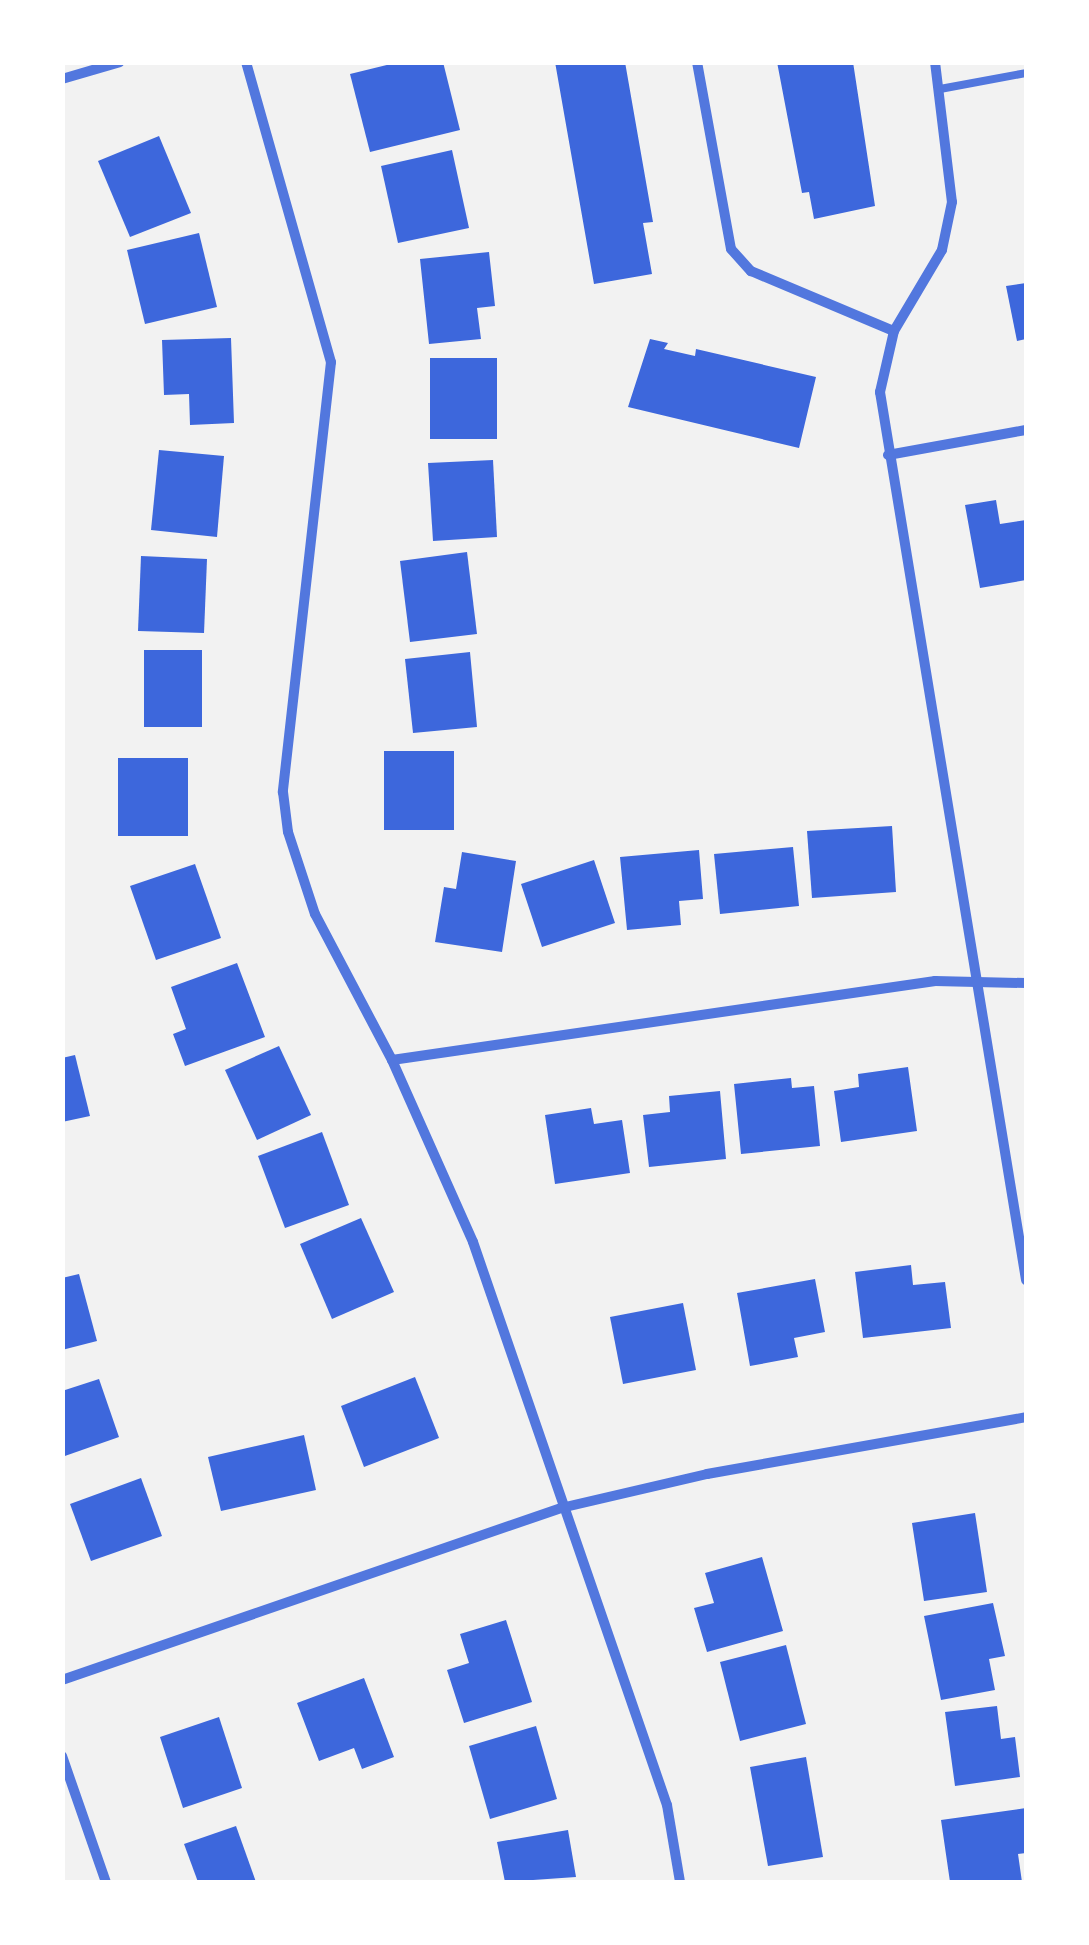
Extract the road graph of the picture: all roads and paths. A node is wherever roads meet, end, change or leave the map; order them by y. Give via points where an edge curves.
1 (120, 62) edge
2 (246, 62) edge
3 (697, 62) edge
4 (935, 62) edge
5 (1026, 73) edge
6 (62, 79) edge
7 (940, 89) junction
8 (894, 331) junction
9 (1026, 430) edge
10 (888, 455) junction
11 (975, 979) junction
12 (1026, 983) edge
13 (392, 1060) junction
14 (1026, 1280) edge
15 (1026, 1417) edge
16 (561, 1508) junction
17 (62, 1680) edge
18 (62, 1756) edge
19 (106, 1882) edge
20 (680, 1882) edge

1 - 6 street
2 - 13 street via 331,362 283,792 288,832 315,914
3 - 8 street via 731,249 751,270
4 - 7 street
5 - 7 lane
7 - 8 street via 952,202 942,250
8 - 10 street via 880,392
9 - 10 street
10 - 11 street
11 - 12 street
11 - 13 street
11 - 14 street
13 - 16 street via 472,1242
15 - 16 street via 707,1474
16 - 17 street
16 - 20 street via 667,1805
18 - 19 street

